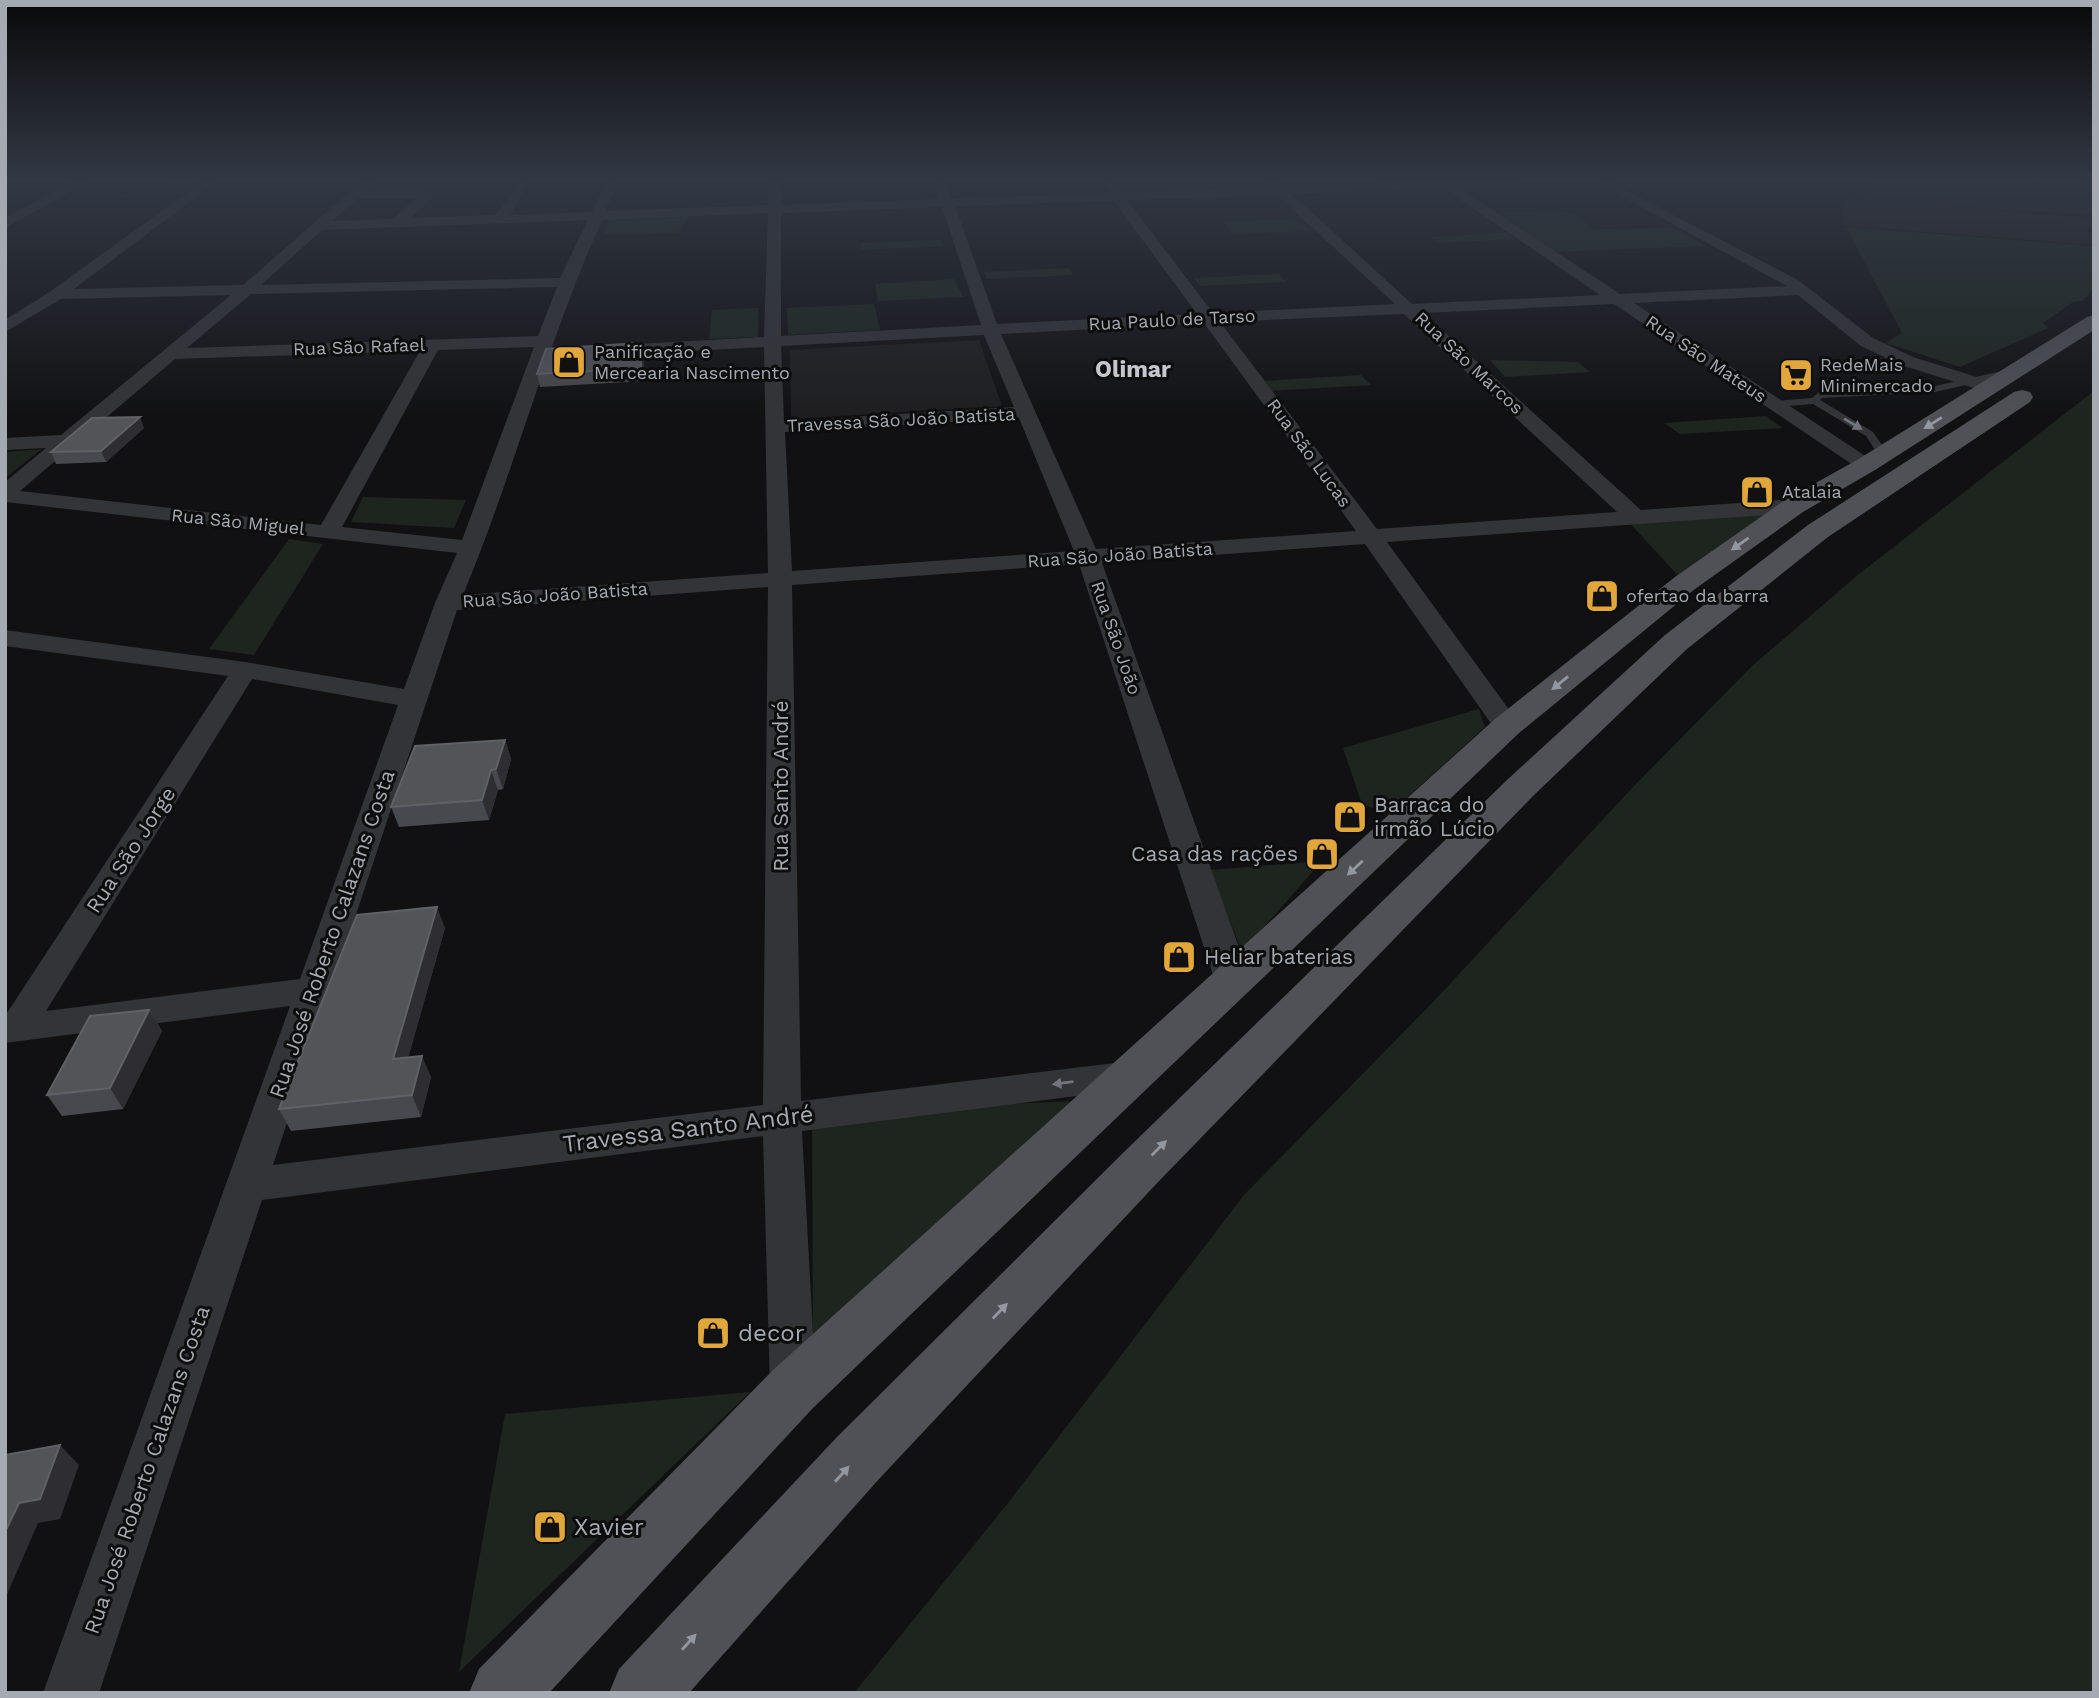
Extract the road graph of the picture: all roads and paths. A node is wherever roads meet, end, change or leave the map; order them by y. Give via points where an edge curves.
1 (102, 261) edge
2 (278, 261) edge
3 (576, 261) edge
4 (774, 261) edge
5 (967, 261) edge
6 (1166, 261) edge
7 (1359, 261) edge
8 (1560, 261) edge
9 (1748, 261) edge
10 (566, 282) junction
11 (1801, 290) junction
12 (245, 291) junction
13 (57, 294) junction
14 (1614, 298) junction
15 (1411, 309) junction
16 (1209, 318) junction
17 (2094, 321) edge
18 (9, 322) edge
19 (991, 331) junction
20 (772, 342) junction
21 (432, 345) junction
22 (548, 349) junction
23 (2094, 349) edge
24 (583, 352) edge
25 (171, 354) junction
26 (1992, 380) junction
27 (1815, 401) junction
28 (1774, 404) junction
29 (1026, 412) junction
30 (775, 427) junction
31 (68, 441) junction
32 (5, 444) edge
33 (1875, 460) junction
34 (5, 494) edge
35 (1794, 506) junction
36 (1636, 517) junction
37 (328, 532) junction
38 (1371, 536) junction
39 (471, 548) junction
40 (1088, 557) junction
41 (780, 580) junction
42 (447, 603) junction
43 (5, 638) edge
44 (35, 642) junction
45 (5, 660) edge
46 (245, 670) junction
47 (414, 699) junction
48 (1507, 726) junction
49 (1233, 981) junction
50 (313, 990) junction
51 (11, 1030) edge
52 (1131, 1075) junction
53 (782, 1117) junction
54 (245, 1185) junction
55 (793, 1389) junction
56 (71, 1693) edge
57 (503, 1693) edge
58 (643, 1693) edge

1 - 13 street
2 - 12 street
3 - 10 street, Rua José Roberto Calazans Costa
4 - 20 street, Rua Santo André
5 - 19 street, Rua São João
6 - 16 street, Rua São Lucas
7 - 15 street, Rua São Marcos
8 - 14 street, Rua São Mateus
9 - 11 street
10 - 12 street
10 - 22 street, Rua José Roberto Calazans Costa
11 - 14 street, Rua Paulo de Tarso
11 - 26 street via 1867,342 1907,361
12 - 13 street
12 - 25 street
13 - 18 street
14 - 15 street, Rua Paulo de Tarso
14 - 28 street, Rua São Mateus
15 - 16 street, Rua Paulo de Tarso
15 - 36 street, Rua São Marcos
16 - 19 street, Rua Paulo de Tarso
16 - 38 street, Rua São Lucas
17 - 26 main road
19 - 20 street, Rua Paulo de Tarso
19 - 29 street, Rua São João
20 - 24 street, Rua Paulo de Tarso
20 - 30 street, Rua Santo André
21 - 22 street, Rua São Rafael
21 - 25 street, Rua São Rafael
21 - 37 street
22 - 39 street, Rua José Roberto Calazans Costa
58 -> 23 main road via 858,1458 1151,1156 1520,788 1676,642 1818,531
25 - 31 street
26 - 27 lane via 1935,389 1819,395
26 -> 33 main road
27 - 28 lane
27 -> 33 lane via 1870,434
28 - 33 street, Rua São Mateus
29 - 30 street, Travessa São João Batista
29 - 40 street, Rua São João
30 - 41 street, Rua Santo André
31 - 32 street
31 - 34 street
33 - 35 main road
34 - 37 street, Rua São Miguel
35 - 36 street, Rua São João Batista
35 -> 48 main road via 1685,583
36 - 38 street, Rua São João Batista
37 - 39 street, Rua São Miguel
38 - 40 street, Rua São João Batista
38 - 48 street, Rua São Lucas
39 - 42 street, Rua José Roberto Calazans Costa
40 - 41 street, Rua São João Batista
40 - 49 street, Rua São João
41 - 42 street, Rua São João Batista
41 - 53 street, Rua Santo André
42 - 47 street, Rua José Roberto Calazans Costa
43 - 44 street
44 - 45 street
44 - 46 street
46 - 47 street
46 - 51 street, Rua São Jorge
47 - 50 street, Rua José Roberto Calazans Costa
48 -> 49 main road
49 - 52 main road
50 - 51 street
50 - 54 street, Rua José Roberto Calazans Costa
52 -> 53 street, Travessa Santo André
52 - 55 main road
53 - 54 street, Travessa Santo André
53 - 55 street, Rua Santo André
54 - 56 street, Rua José Roberto Calazans Costa
55 - 57 main road

